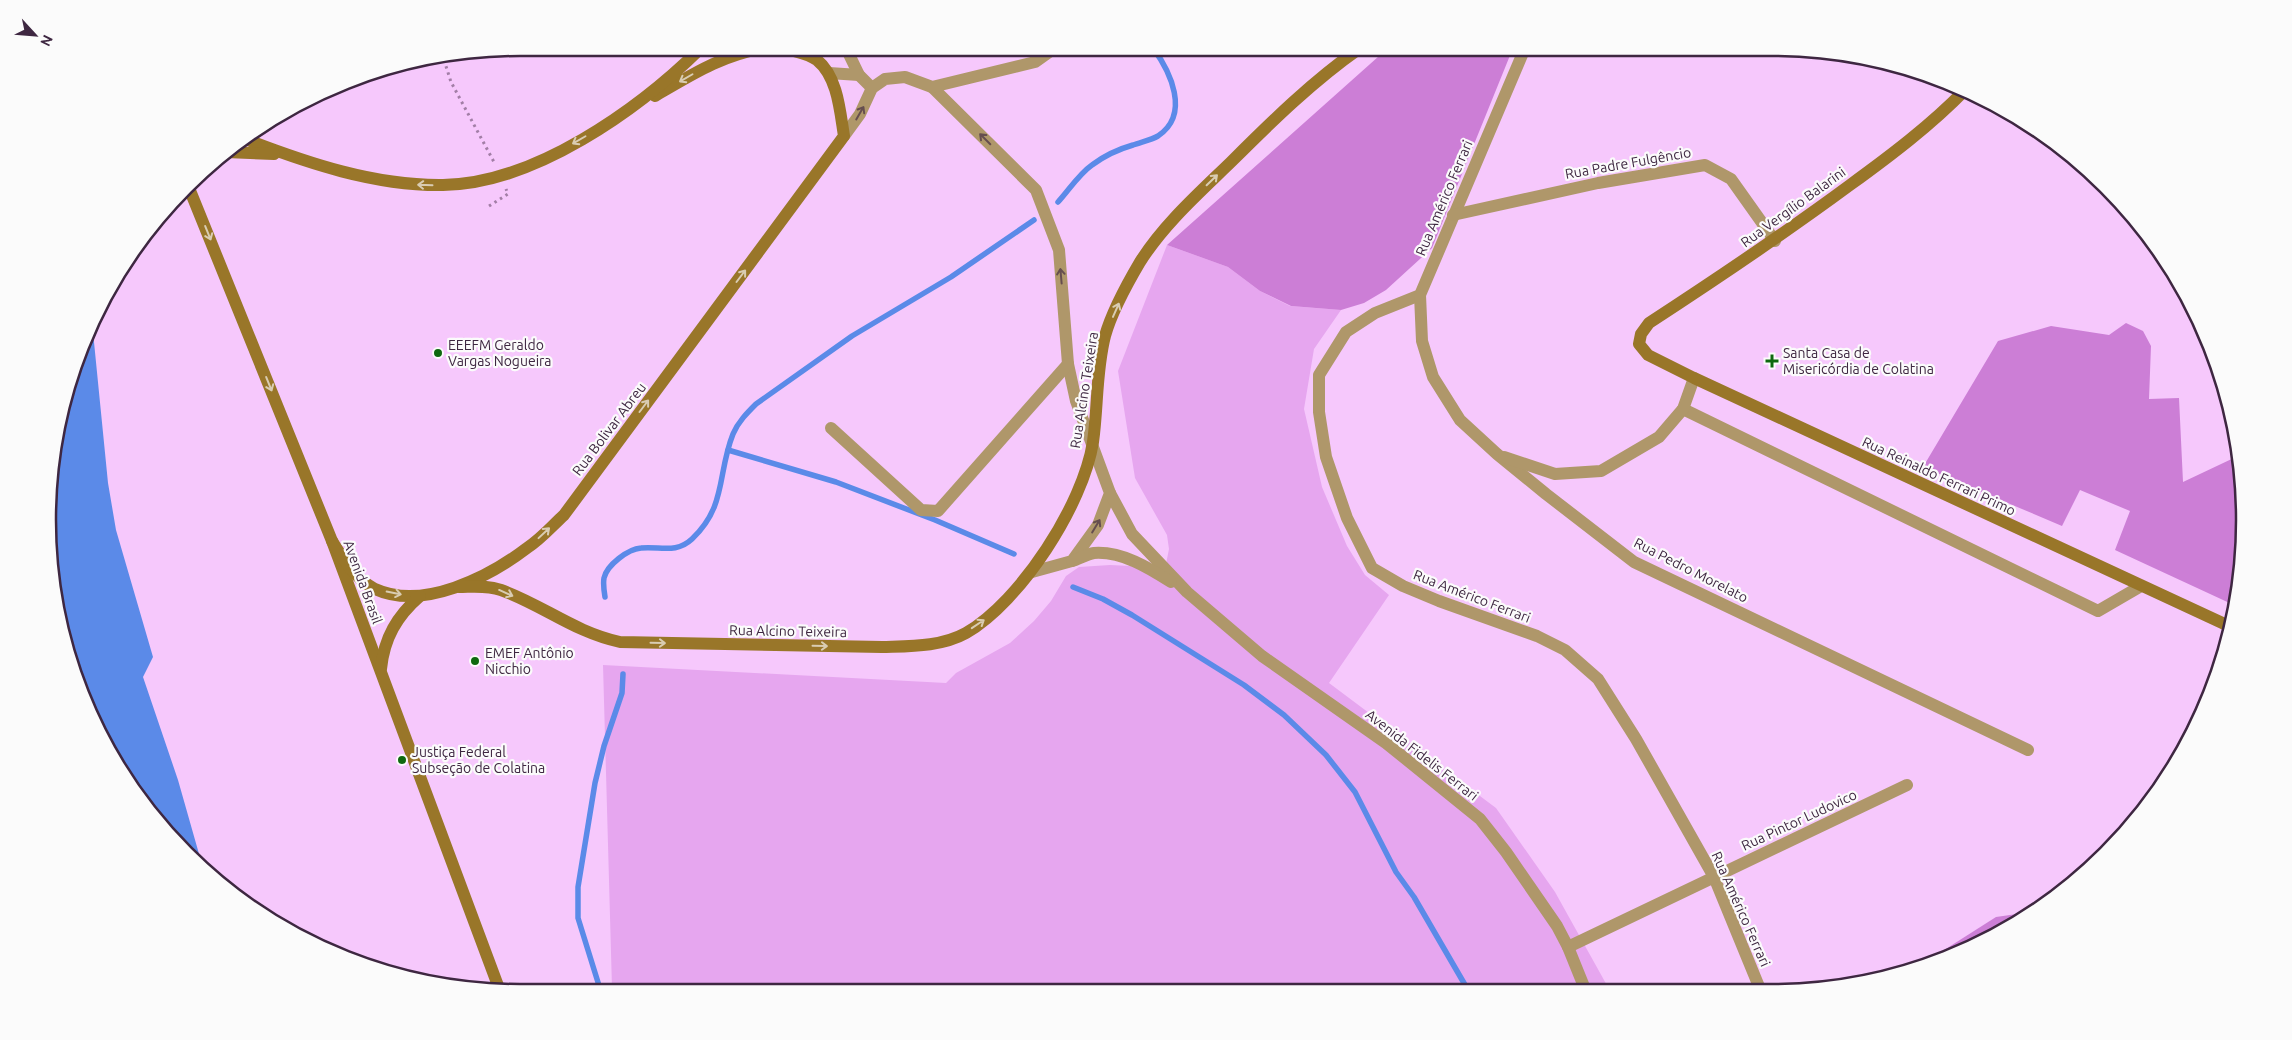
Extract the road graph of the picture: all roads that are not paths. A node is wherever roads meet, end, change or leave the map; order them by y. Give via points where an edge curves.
1 (692, 56) edge
2 (730, 56) edge
3 (805, 56) edge
4 (850, 56) edge
5 (1042, 56) edge
6 (1350, 56) edge
7 (1521, 56) edge
8 (829, 73) junction
9 (859, 75) junction
10 (932, 87) junction
11 (872, 88) junction
12 (1959, 96) edge
13 (610, 123) junction
14 (844, 136) junction
15 (252, 142) edge
16 (237, 152) edge
17 (284, 154) junction
18 (192, 191) edge
19 (1453, 215) junction
20 (1775, 241) junction
21 (1420, 296) junction
22 (1639, 344) joint
23 (1068, 364) junction
24 (1694, 378) junction
25 (1683, 409) junction
26 (831, 428) dead end
27 (1093, 443) junction
28 (1497, 454) junction
29 (1110, 493) junction
30 (332, 542) junction
31 (1072, 561) junction
32 (1032, 572) junction
33 (2141, 586) junction
34 (459, 587) junction
35 (1187, 592) junction
36 (420, 596) junction
37 (2224, 624) edge
38 (380, 674) junction
39 (2028, 750) dead end
40 (1907, 786) dead end
41 (1714, 877) junction
42 (1568, 947) junction
43 (497, 983) edge
44 (1582, 984) edge
45 (1758, 984) edge

1 - 13 main road via 657,88
2 -> 13 main road via 712,62
3 - 8 main road via 816,60
4 - 9 street
5 - 10 street via 1035,62
27 -> 6 main road, Rua Alcino Teixeira via 1105,336 1141,262 1185,206 1308,88
7 - 19 street, Rua Américo Ferrari
8 - 9 street
8 - 14 main road via 838,100
9 - 11 street
10 - 11 street via 905,77 885,79
23 -> 10 street, Avenida Fidelis Ferrari via 1059,250 1036,190
14 -> 11 street via 860,114
12 - 20 main road, Rua Vergílio Balarini via 1882,162
13 -> 17 main road via 564,150 522,168 469,183 408,184 369,178
34 -> 14 main road, Rua Bolivar Abreu via 530,547 564,514
15 - 17 main road
16 - 17 main road
18 -> 30 main road, Avenida Brasil
19 - 20 street, Rua Padre Fulgêncio via 1598,183 1705,165 1732,179
19 - 21 street, Rua Américo Ferrari
20 - 22 main road, Rua Vergílio Balarini via 1649,323
21 - 28 street, Rua Pedro Morelato via 1422,342 1433,377 1460,420
21 - 41 street, Rua Américo Ferrari via 1375,313 1346,332 1319,375 1319,412 1326,457 1347,518 1372,568 1430,598 1551,643 1565,650 1598,679
22 - 24 main road, Rua Reinaldo Ferrari Primo via 1648,355
23 - 26 street via 938,511 922,510
23 - 27 street, Avenida Fidelis Ferrari via 1076,401
24 - 25 street
24 - 33 main road, Rua Reinaldo Ferrari Primo
25 - 28 street via 1659,437 1601,472 1556,474
25 - 33 street via 2098,611
27 - 29 street, Avenida Fidelis Ferrari
27 - 32 main road, Rua Alcino Teixeira via 1069,510
28 - 39 street, Rua Pedro Morelato via 1634,562
31 -> 29 street via 1098,525
29 - 35 street, Avenida Fidelis Ferrari via 1132,534
30 -> 36 main road, Rua Bolivar Abreu via 351,569 376,589
30 - 38 main road, Avenida Brasil
31 - 32 street, Avenida Fidelis Ferrari
31 - 35 street, Avenida Fidelis Ferrari via 1094,553 1124,557
34 -> 32 main road, Rua Alcino Teixeira via 482,586 500,590 579,630 620,642 882,648 918,646 964,634 986,619
33 - 37 main road, Rua Reinaldo Ferrari Primo
34 - 36 main road, Rua Bolivar Abreu
35 - 42 street, Avenida Fidelis Ferrari via 1262,656 1386,743 1480,819 1547,911
36 - 38 main road via 395,622 384,647
38 - 43 main road, Avenida Brasil
40 - 41 street, Rua Pintor Ludovico
41 - 42 street, Rua Pintor Ludovico
41 - 45 street, Rua Américo Ferrari
42 - 44 street, Avenida Fidelis Ferrari

